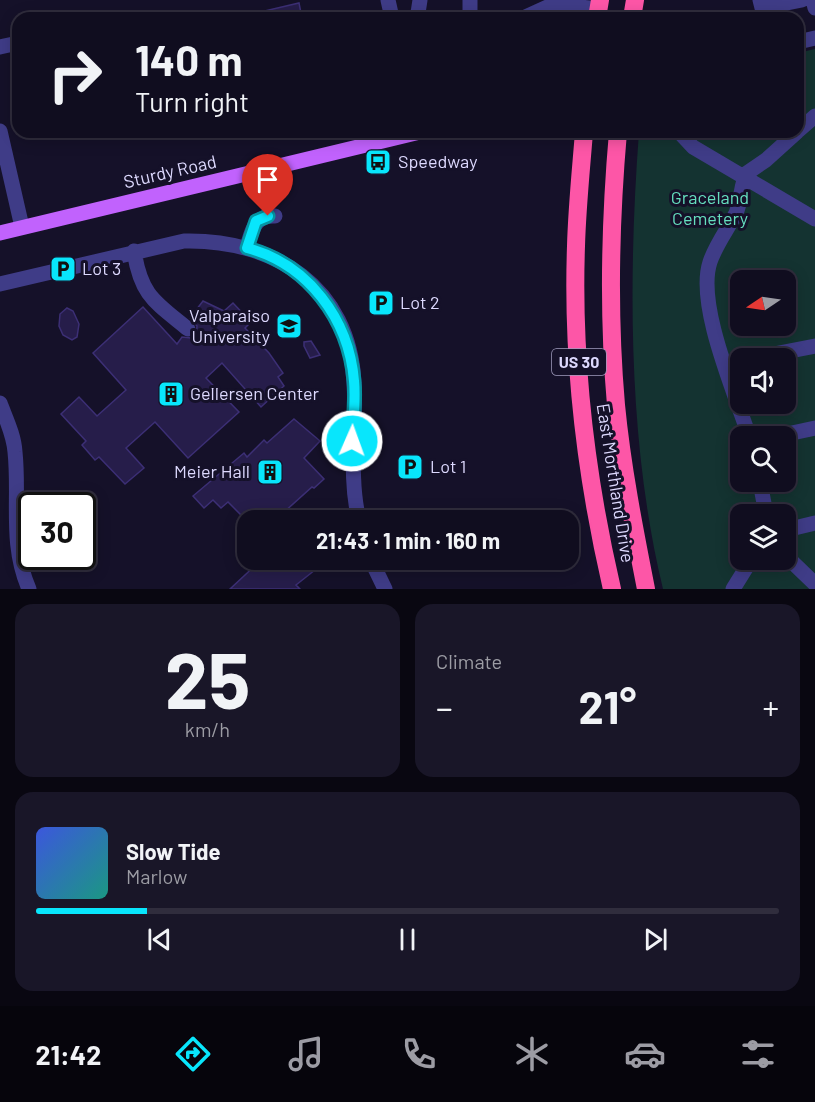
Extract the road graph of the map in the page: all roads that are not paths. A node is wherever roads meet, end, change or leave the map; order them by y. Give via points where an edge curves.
1 (760, 0) edge
2 (802, 0) edge
3 (813, 0) edge
4 (551, 2) edge
5 (815, 8) edge
6 (598, 9) edge
7 (536, 12) edge
8 (0, 130) edge
9 (396, 138) edge
10 (584, 138) edge
11 (618, 138) edge
12 (685, 138) edge
13 (789, 138) edge
14 (744, 177) junction
15 (275, 216) dead end
16 (815, 219) edge
17 (22, 227) junction
18 (0, 232) edge
19 (247, 248) junction
20 (134, 251) junction
21 (0, 284) edge
22 (188, 329) dead end
23 (815, 346) edge
24 (796, 350) edge
25 (730, 358) edge
26 (0, 403) edge
27 (815, 428) edge
28 (796, 432) edge
29 (358, 510) edge
30 (815, 524) edge
31 (796, 528) edge
32 (796, 566) edge
33 (376, 570) edge
34 (745, 570) edge
35 (815, 584) edge
36 (29, 589) edge
37 (385, 589) edge
38 (612, 589) edge
39 (646, 589) edge
40 (733, 589) edge

1 - 2 street via 762,8
3 - 5 street
4 - 6 street
4 - 7 street
8 - 17 street
9 - 17 main road, Sturdy Road
10 - 38 highway, East Morthland Drive / US 30 via 576,246 580,393 600,535
11 - 39 highway, East Morthland Drive / US 30 via 610,292 616,405 630,510
12 - 14 street
13 - 14 street
14 - 16 street
14 - 25 street via 737,211 710,262 705,288 713,327
15 - 19 street via 256,221
17 - 18 main road, Sturdy Road
19 - 20 street via 184,241
19 - 29 street via 289,265 307,280 331,310 346,340 354,383 352,469
20 - 21 street
20 - 22 street via 138,274 149,297
23 - 24 street
26 - 36 street via 15,451 16,540
27 - 28 street
30 - 31 street
32 - 35 street
33 - 37 street
34 - 40 street

